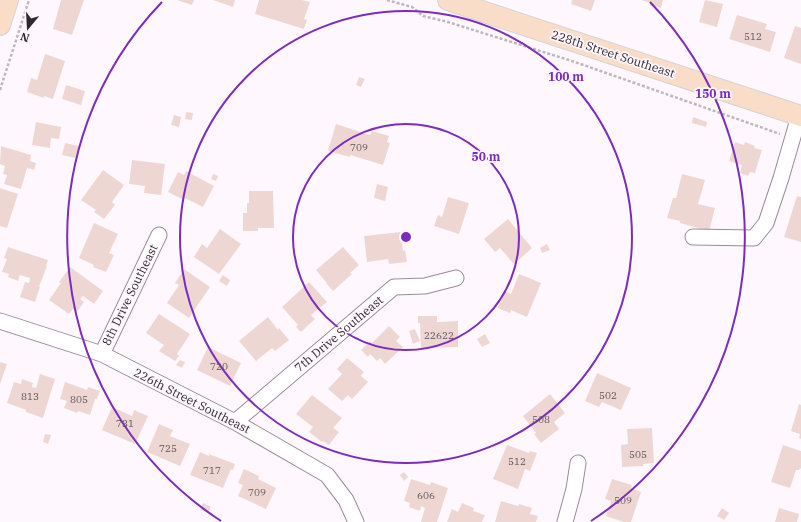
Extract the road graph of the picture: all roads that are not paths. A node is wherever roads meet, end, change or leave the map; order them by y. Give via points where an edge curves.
1 (8, 0) edge
2 (455, 1) edge
3 (0, 25) edge
4 (800, 116) edge
5 (159, 235) dead end
6 (693, 237) dead end
7 (456, 278) dead end
8 (0, 321) edge
9 (102, 354) junction
10 (235, 422) junction
11 (578, 463) dead end
12 (356, 522) edge
13 (565, 522) edge

1 - 3 main road
2 - 4 main road, 228th Street Southeast
4 - 6 street via 766,223 754,238
5 - 9 street, 8th Drive Southeast
7 - 10 street, 7th Drive Southeast via 425,286 394,287
8 - 9 street, 226th Street Southeast
9 - 10 street, 226th Street Southeast
10 - 12 street, 226th Street Southeast via 327,475 346,500
11 - 13 street

